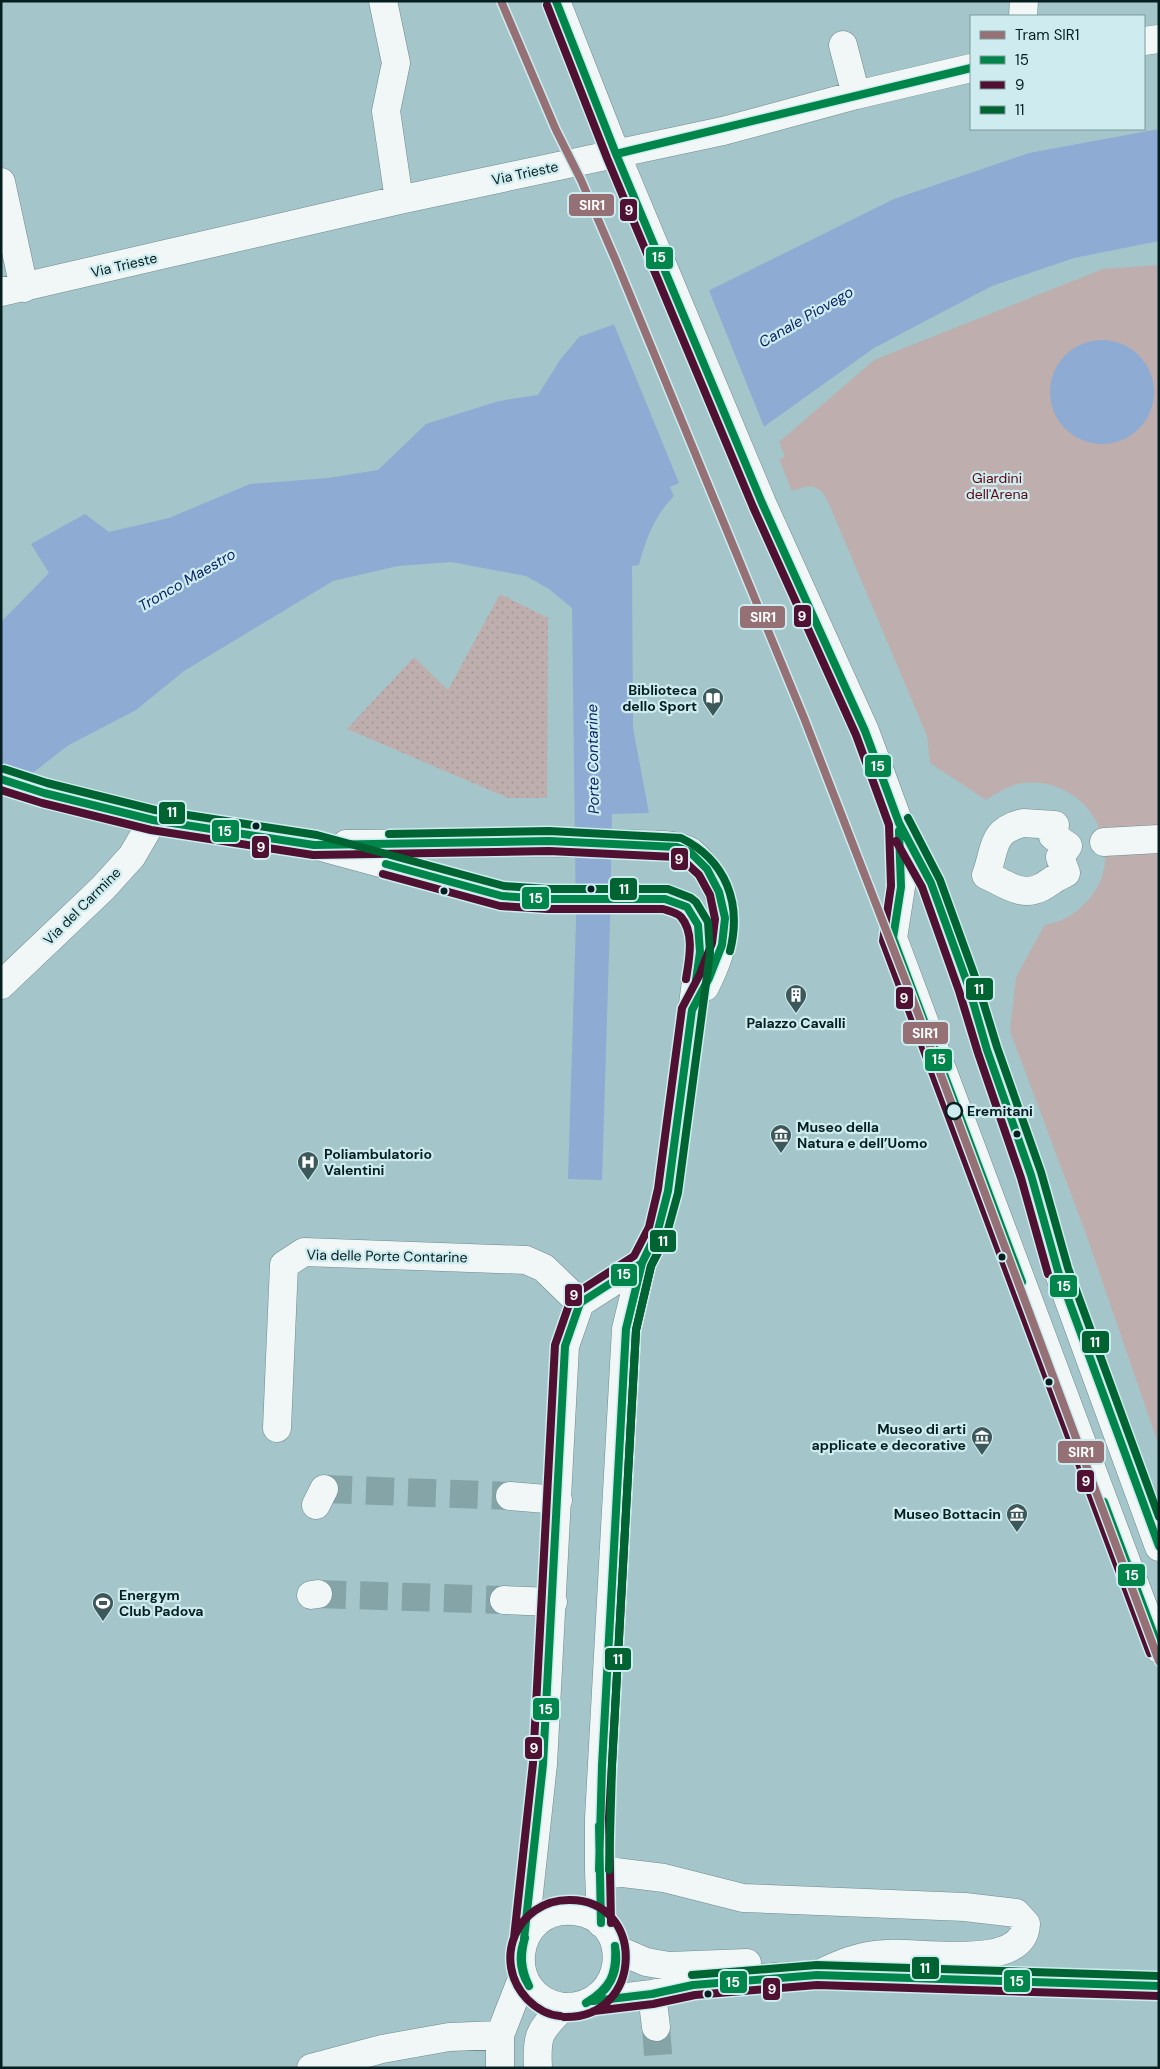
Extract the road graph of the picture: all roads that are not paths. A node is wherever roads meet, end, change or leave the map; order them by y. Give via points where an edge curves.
1 (383, 1) edge
2 (556, 1) edge
3 (1024, 1) edge
4 (1023, 15) edge
5 (1159, 39) edge
6 (1145, 41) edge
7 (842, 45) dead end
8 (970, 68) edge
9 (856, 95) junction
10 (616, 154) junction
11 (1, 182) edge
12 (399, 200) junction
13 (12, 290) edge
14 (1, 779) edge
15 (153, 820) junction
16 (899, 823) junction
17 (1159, 839) edge
18 (1104, 842) dead end
19 (314, 845) junction
20 (1, 985) edge
21 (692, 1010) junction
22 (642, 1263) junction
23 (580, 1303) junction
24 (278, 1428) dead end
25 (510, 1496) tunnel mouth
26 (558, 1500) junction
27 (1159, 1547) edge
28 (504, 1600) tunnel mouth
29 (552, 1602) junction
30 (1159, 1649) edge
31 (598, 1870) junction
32 (601, 1923) junction
33 (524, 1939) junction
34 (616, 1949) junction
35 (817, 1975) junction
36 (523, 1976) junction
37 (1159, 1986) edge
38 (652, 1994) junction
39 (593, 2001) junction
40 (563, 2007) junction
41 (656, 2027) tunnel mouth
42 (500, 2035) junction
43 (311, 2068) edge
44 (500, 2068) edge
45 (538, 2068) edge

1 - 12 street via 396,63 386,112
2 - 10 street
3 - 4 street
5 - 6 street
7 - 9 street
8 - 9 street, Via Trieste
9 - 10 street, Via Trieste
10 - 12 street, Via Trieste
10 - 16 street via 762,503 865,730
11 - 13 street, Via Trieste
12 - 13 street, Via Trieste
14 - 15 street
15 - 19 street
15 - 20 street, Via del Carmine via 132,856 103,888
16 - 27 street via 931,883 969,988 1031,1176 1058,1271
16 - 30 street via 900,887 893,938
17 - 18 street
19 - 21 street via 502,896 665,899 687,907 698,925 700,952
19 - 21 street via 559,842 677,847 690,852 707,869 720,892 725,918 722,945
21 - 22 street via 668,1191 658,1230
22 - 23 street
22 - 31 street via 626,1329
23 - 24 street, Via delle Porte Contarine via 544,1268 526,1260 304,1252 284,1265
23 - 26 street via 565,1346
25 - 26 street
26 - 29 street
28 - 29 street
29 - 33 street via 543,1764
31 - 32 street
31 - 35 street via 664,1878 744,1898 965,1907 1016,1913 1026,1924 1026,1933 1006,1951 979,1956 886,1954 846,1960
32 - 33 street via 581,1912 558,1911 538,1921
32 - 34 street via 611,1934
33 - 36 street via 520,1954
34 - 35 street via 646,1962 669,1966 786,1964
34 - 39 street via 617,1964 613,1978
35 - 37 street
35 - 38 street via 693,1985
36 - 40 street via 536,1995
36 - 42 street
38 - 39 street
38 - 41 street
39 - 40 street
40 - 45 street via 544,2027 537,2042
42 - 43 street via 449,2037 382,2049
42 - 44 street

